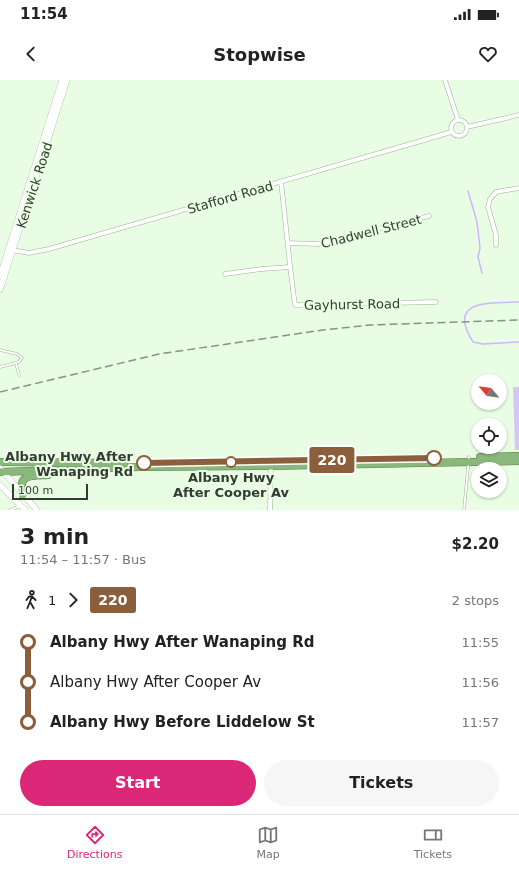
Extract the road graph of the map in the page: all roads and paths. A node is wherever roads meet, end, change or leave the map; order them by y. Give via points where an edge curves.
1 (62, 80) edge
2 (67, 80) edge
3 (445, 80) edge
4 (519, 115) edge
5 (458, 120) junction
6 (467, 127) junction
7 (451, 132) junction
8 (281, 182) junction
9 (519, 188) edge
10 (430, 216) dead end
11 (288, 243) junction
12 (496, 245) dead end
13 (11, 250) junction
14 (289, 267) junction
15 (225, 274) dead end
16 (0, 276) edge
17 (0, 290) edge
18 (436, 302) dead end
19 (0, 350) edge
20 (16, 363) junction
21 (0, 366) edge
22 (19, 376) dead end
23 (519, 456) edge
24 (469, 460) junction
25 (519, 461) edge
26 (0, 462) edge
27 (271, 464) junction
28 (80, 469) junction
29 (1, 471) edge
30 (0, 485) edge
31 (23, 495) junction
32 (23, 508) edge
33 (10, 510) edge
34 (36, 510) edge
35 (270, 510) edge
36 (464, 510) edge

1 - 13 main road, Kenwick Road
2 - 13 main road, Kenwick Road
3 - 5 street
4 - 6 street, Stafford Road
5 - 6 street via 464,122
5 - 7 street via 452,124
6 - 7 street, Stafford Road via 465,134 460,137
7 - 8 street, Stafford Road
8 - 11 street, Gayhurst Road
8 - 13 street, Stafford Road via 36,253
9 - 12 street via 496,192 490,199 488,207 496,235
10 - 11 street, Chadwell Street via 318,244
11 - 14 street, Gayhurst Road
13 - 16 main road, Kenwick Road
13 - 17 main road, Kenwick Road
14 - 15 street
14 - 18 street, Gayhurst Road via 295,305
19 - 20 lane via 20,355 21,360
20 - 21 lane
20 - 22 lane
23 - 24 highway
24 - 25 highway
24 - 27 highway
24 - 36 lane
26 - 27 highway
27 - 28 highway
27 - 35 street
28 - 29 highway
28 - 31 highway via 68,473 28,477 21,484
29 - 31 main road
30 - 32 main road
31 - 34 main road
32 - 33 lane

